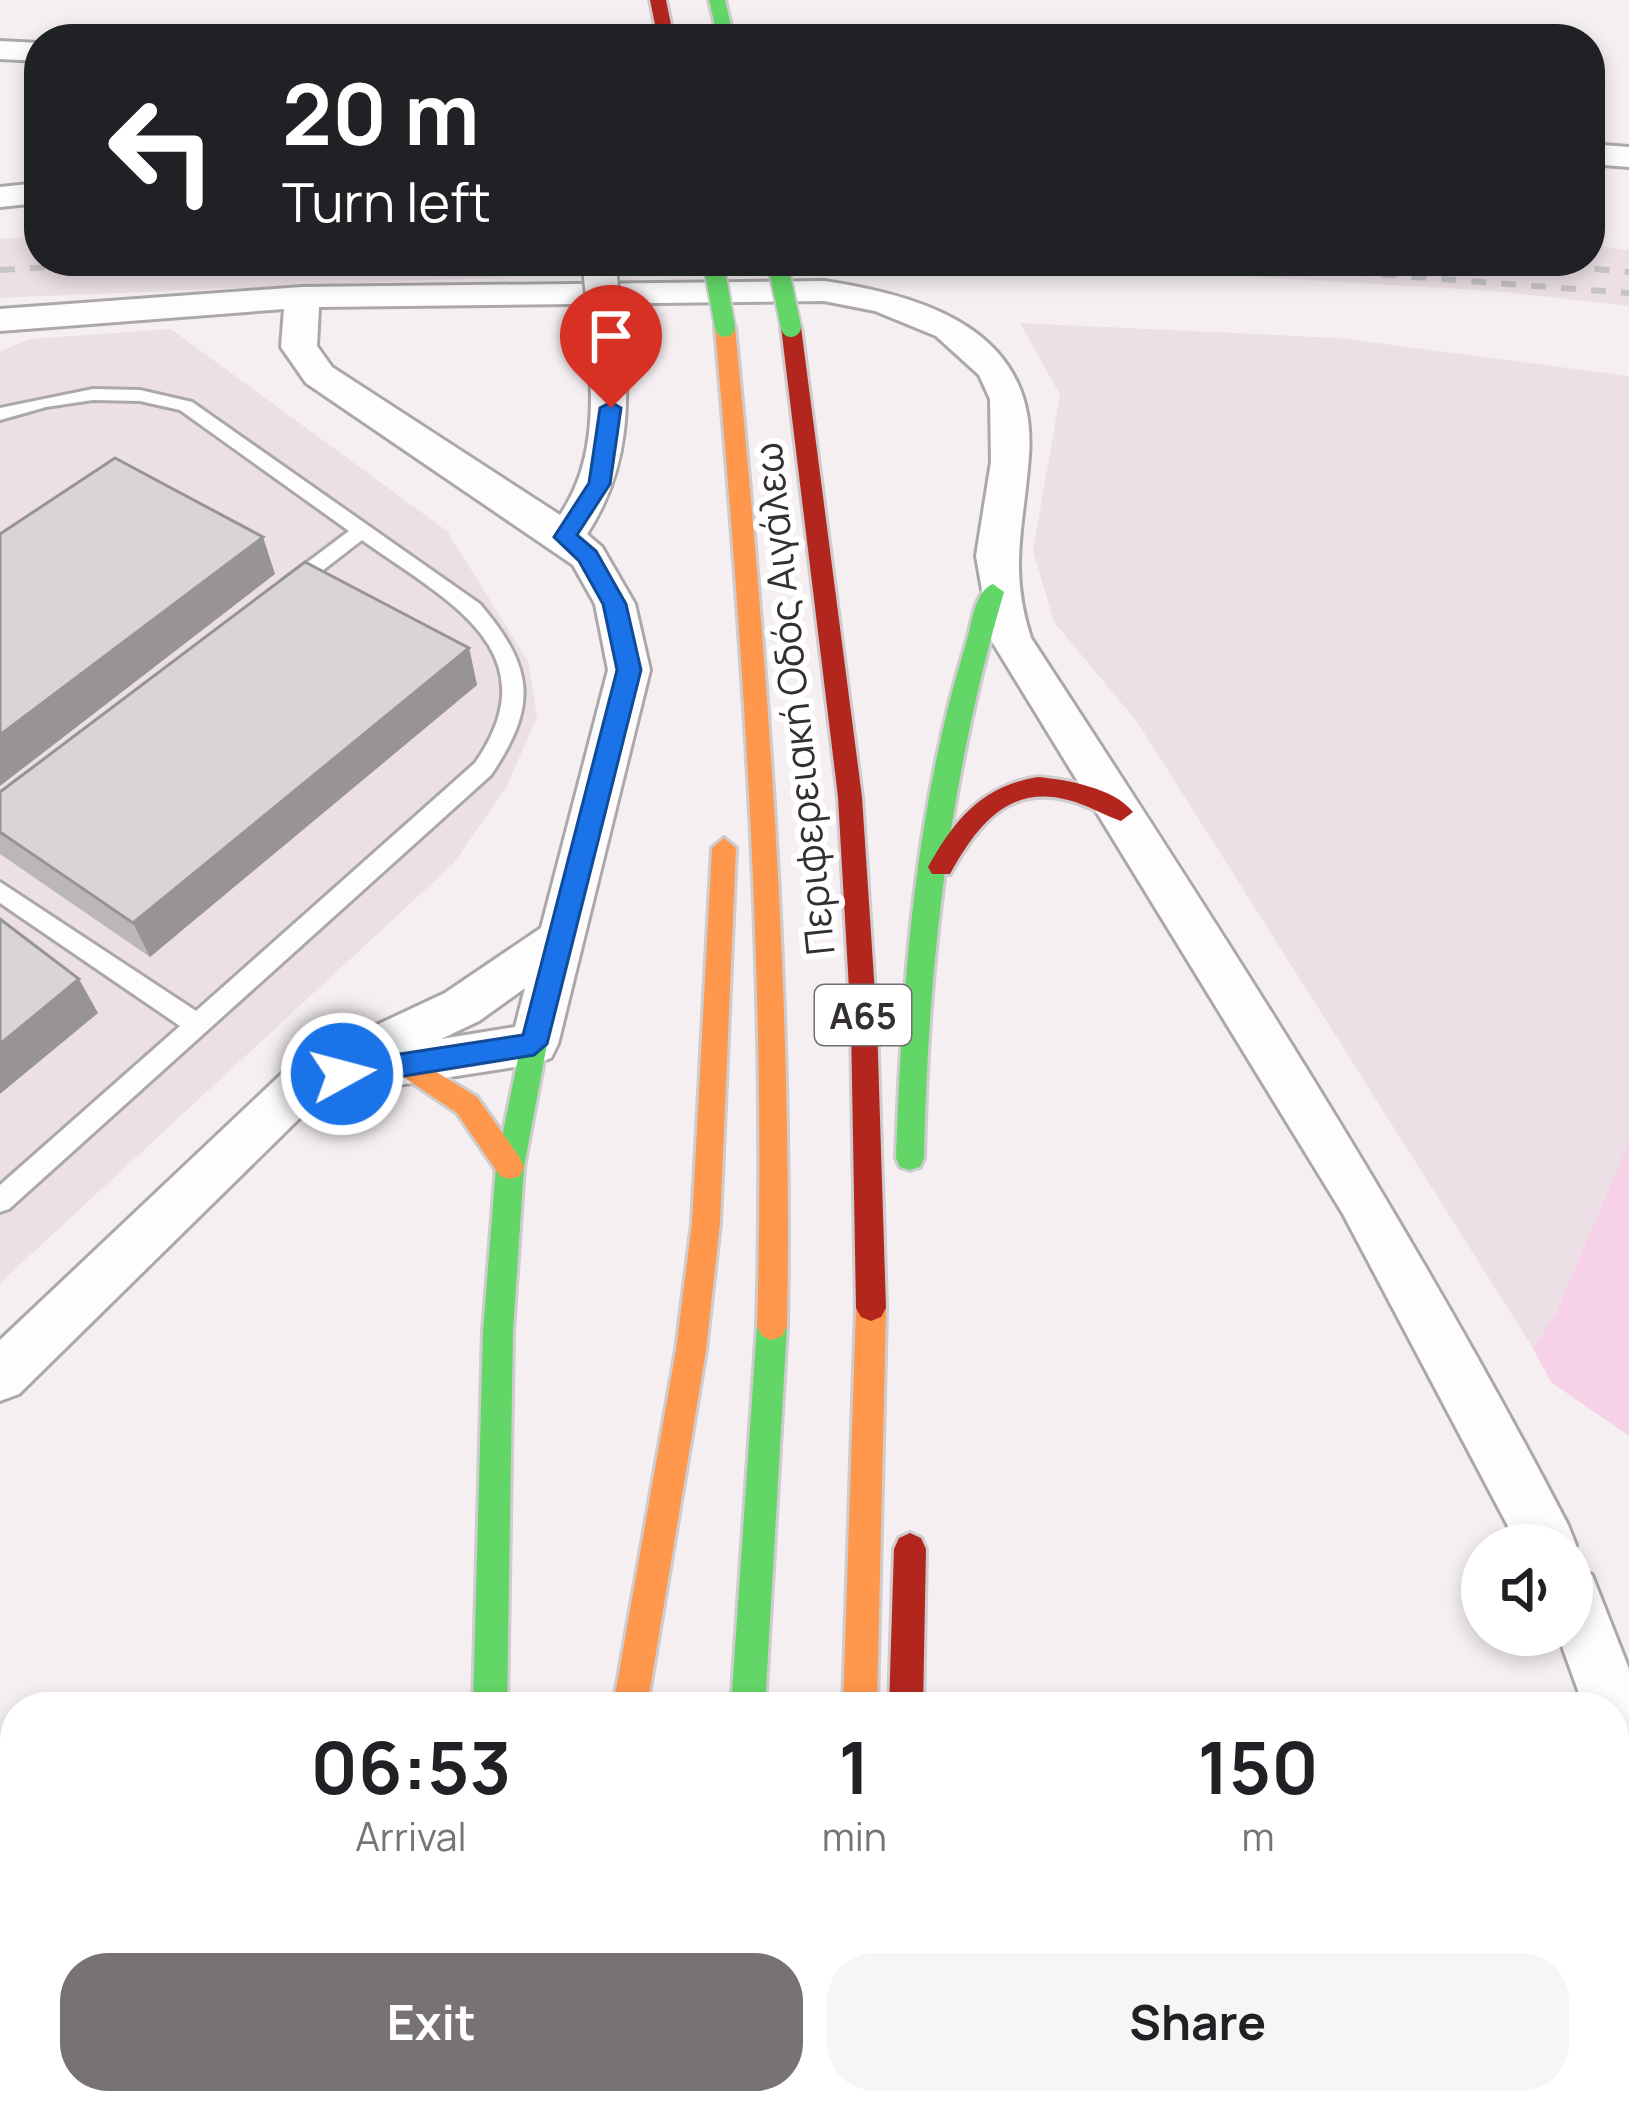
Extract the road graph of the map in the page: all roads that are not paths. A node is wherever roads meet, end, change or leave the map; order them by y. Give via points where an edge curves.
1 (600, 276) edge
2 (716, 276) edge
3 (780, 276) edge
4 (302, 297) junction
5 (0, 320) edge
6 (0, 414) edge
7 (363, 530) junction
8 (565, 537) junction
9 (993, 592) junction
10 (272, 599) edge
11 (758, 680) junction
12 (1121, 812) junction
13 (0, 891) edge
14 (931, 893) junction
15 (562, 937) junction
16 (196, 1024) junction
17 (534, 1044) junction
18 (409, 1066) junction
19 (308, 1079) junction
20 (510, 1167) junction
21 (910, 1190) dead end
22 (0, 1201) edge
23 (0, 1376) edge
24 (910, 1522) dead end
25 (1538, 1524) edge
26 (1593, 1651) edge
27 (490, 1692) edge
28 (633, 1692) edge
29 (749, 1692) edge
30 (861, 1692) edge
31 (907, 1692) edge
32 (1608, 1692) edge

1 - 8 street, bridge via 607,463
2 - 11 highway, Περιφερειακή Οδός Αιγάλεω / Α65, bridge
3 - 30 highway, Περιφερειακή Οδός Αιγάλεω / Α65, bridge via 850,794 866,1062 871,1504
4 - 5 street
4 - 8 street via 299,347 320,375
4 - 9 street via 824,291 904,306 963,340 1003,384 1012,435
6 - 7 lane via 94,394 155,395 186,406
7 - 10 lane
7 - 16 lane via 499,636 515,670 508,737 448,802
8 - 15 street via 588,556 615,604 629,670
9 - 12 street via 1011,640
9 - 14 highway via 975,640
11 - 28 highway via 732,799 691,1350
11 - 29 highway, Περιφερειακή Οδός Αιγάλεω / Α65 via 774,1065 772,1323
12 - 14 highway via 1057,784 990,798 967,819
12 - 25 street via 1485,1416
13 - 16 lane
14 - 21 highway via 914,1025
15 - 17 street
15 - 19 street via 462,1007
16 - 22 lane
17 - 18 street
17 - 20 highway
18 - 19 street
18 - 20 highway via 467,1105
19 - 23 street
20 - 27 highway
24 - 31 highway
26 - 32 street

